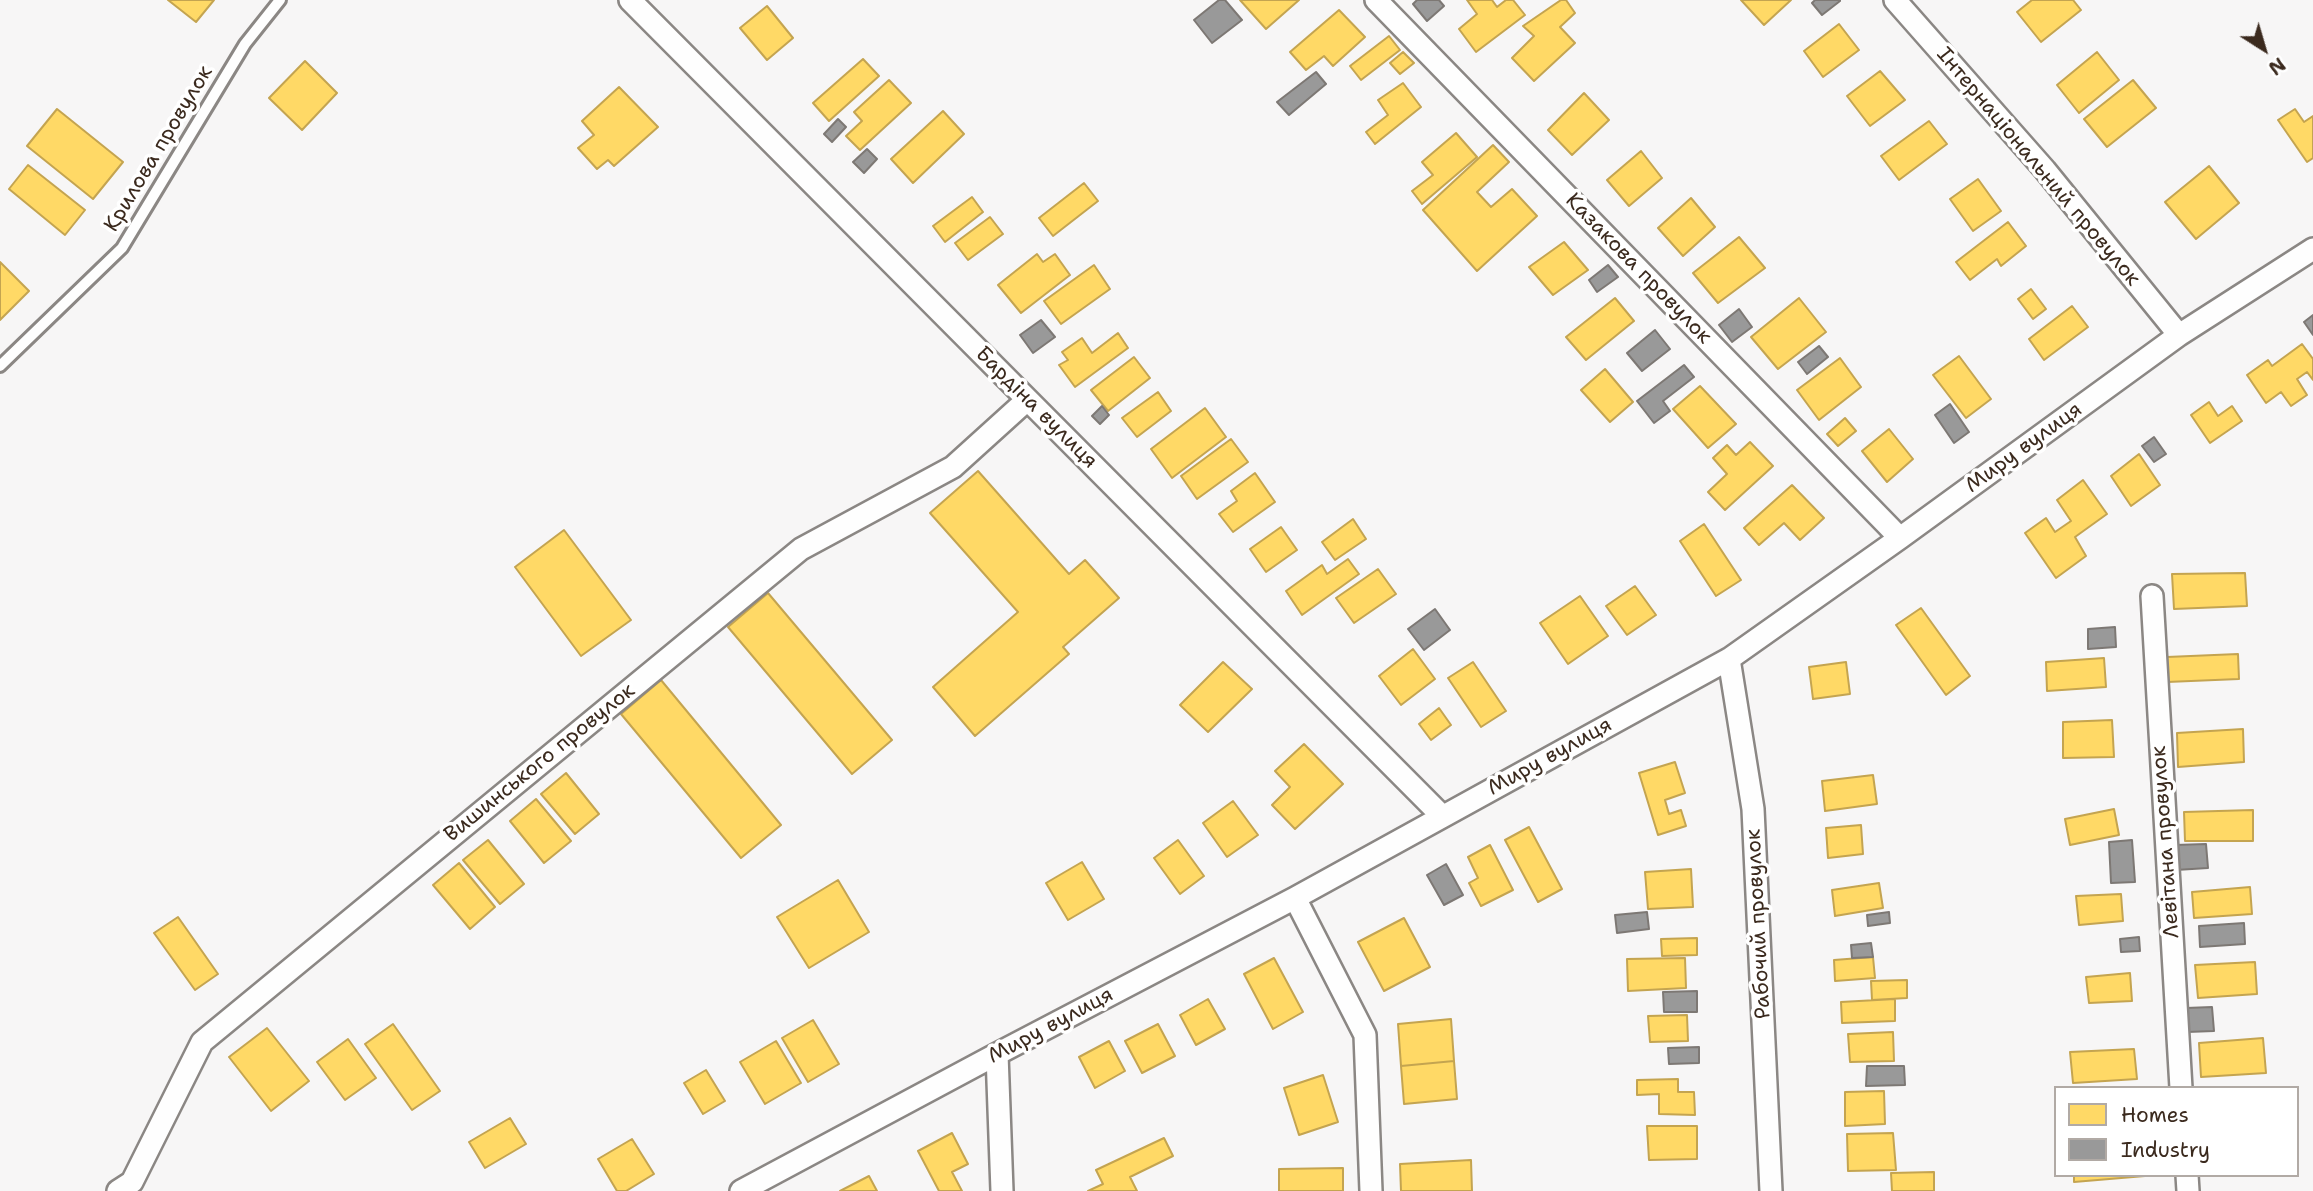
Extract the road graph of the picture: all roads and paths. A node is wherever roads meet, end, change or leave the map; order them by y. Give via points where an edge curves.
1 (280, 0) edge
2 (630, 0) edge
3 (1376, 0) edge
4 (1895, 0) edge
5 (2313, 249) edge
6 (2179, 335) junction
7 (0, 366) edge
8 (1027, 400) junction
9 (1900, 538) junction
10 (2152, 596) dead end
11 (1728, 659) junction
12 (1442, 816) junction
13 (1296, 898) junction
14 (997, 1054) junction
15 (2181, 1086) edge
16 (118, 1191) edge
17 (741, 1191) edge
18 (1002, 1191) edge
19 (1371, 1191) edge
20 (1771, 1191) edge

1 - 7 lane, Крилова провулок via 245,44 122,248
2 - 8 street, Бардіна вулиця
3 - 9 street, Казакова провулок
4 - 6 street, Інтернаціональний провулок via 2045,170
5 - 6 street, Миру вулиця
6 - 9 street, Миру вулиця
8 - 12 street, Бардіна вулиця
8 - 16 street, Вишинського провулок via 953,467 801,549 202,1042 132,1182
9 - 11 street, Миру вулиця
10 - 15 street, Левітана провулок
11 - 12 street, Миру вулиця
11 - 20 street, Рабочий провулок via 1753,809
12 - 13 street, Миру вулиця
13 - 14 street, Миру вулиця
13 - 19 street via 1365,1035
14 - 17 street, Миру вулиця
14 - 18 street

